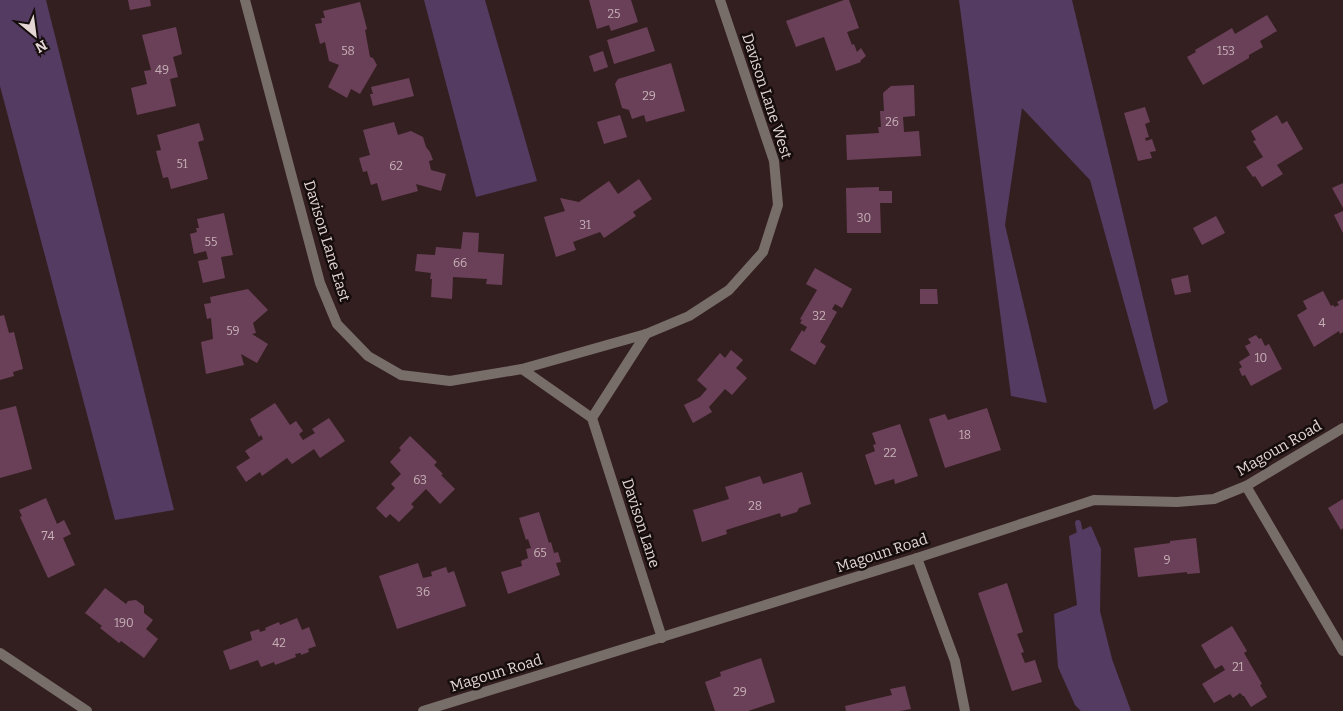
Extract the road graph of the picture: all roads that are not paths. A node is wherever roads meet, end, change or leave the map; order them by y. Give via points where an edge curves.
1 (245, 0) edge
2 (720, 0) edge
3 (646, 334) junction
4 (576, 354) joint
5 (522, 369) junction
6 (592, 418) junction
7 (1343, 428) edge
8 (1246, 486) junction
9 (918, 558) junction
10 (662, 638) junction
11 (1343, 651) edge
12 (0, 654) edge
13 (87, 711) edge
14 (424, 711) edge
15 (965, 711) edge

1 - 5 street, Davison Lane East via 320,283 337,324 368,356 401,375 450,381
2 - 3 street, Davison Lane West via 774,161 778,205 763,252 729,290 689,316
3 - 4 street, Davison Lane West
3 - 6 street
4 - 5 street, Davison Lane East
5 - 6 street
6 - 10 street, Davison Lane
7 - 8 street, Magoun Road
8 - 9 street, Magoun Road via 1214,498 1177,502 1094,500
8 - 11 street
9 - 10 street, Magoun Road
9 - 15 street via 954,661
10 - 14 street, Magoun Road
12 - 13 street

